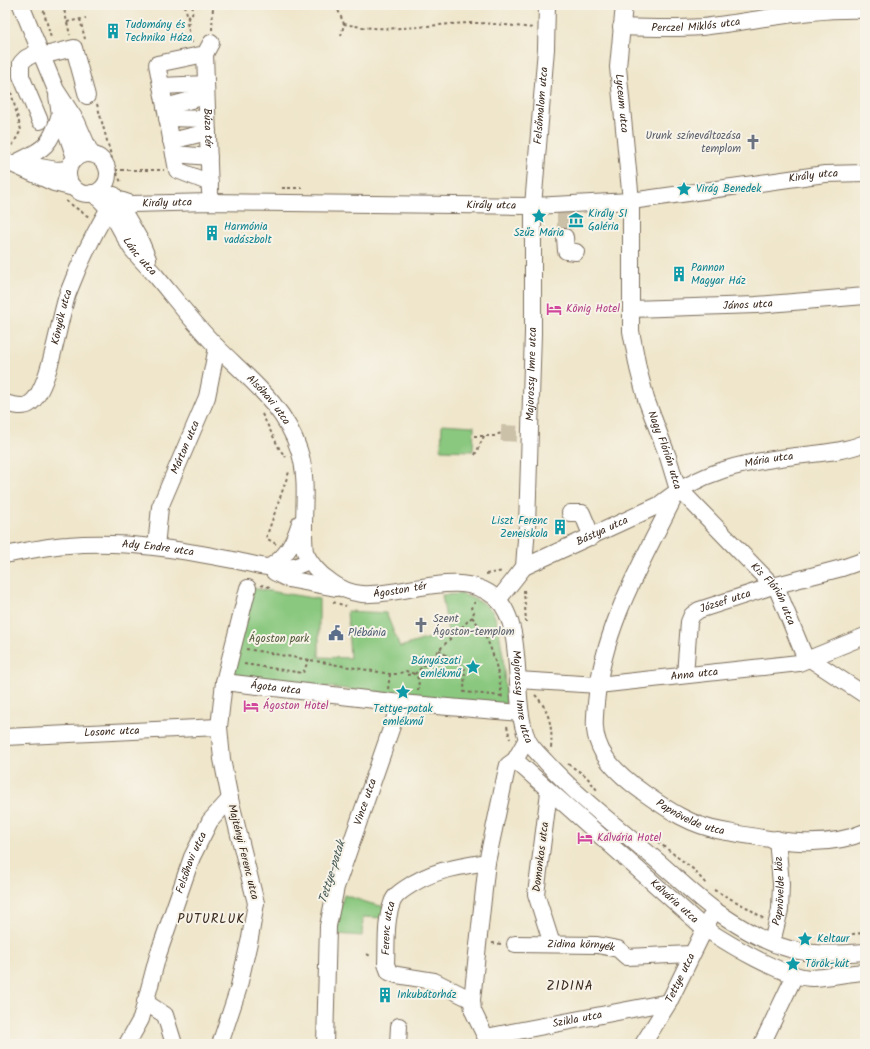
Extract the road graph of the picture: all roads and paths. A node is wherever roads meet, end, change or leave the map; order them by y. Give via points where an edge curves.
1 (21, 5) edge
2 (42, 5) edge
3 (63, 5) edge
4 (185, 5) edge
5 (193, 5) edge
6 (213, 5) edge
7 (336, 5) edge
8 (548, 5) edge
9 (624, 5) edge
10 (865, 10) edge
11 (187, 17) junction
12 (86, 18) dead end
13 (80, 19) junction
14 (67, 22) junction
15 (344, 24) junction
16 (621, 27) junction
17 (535, 28) dead end
18 (341, 36) dead end
19 (80, 47) junction
20 (203, 49) junction
21 (45, 53) junction
22 (161, 86) junction
23 (56, 90) junction
24 (206, 90) junction
25 (87, 96) dead end
26 (15, 106) dead end
27 (166, 112) junction
28 (60, 114) junction
29 (40, 121) dead end
30 (208, 126) junction
31 (106, 137) dead end
32 (172, 148) junction
33 (91, 154) junction
34 (10, 157) edge
35 (209, 157) junction
36 (71, 164) junction
37 (177, 170) junction
38 (865, 173) edge
39 (106, 180) junction
40 (210, 183) junction
41 (74, 188) junction
42 (92, 193) junction
43 (631, 201) junction
44 (210, 202) junction
45 (113, 204) junction
46 (533, 206) junction
47 (566, 237) tunnel mouth
48 (576, 252) dead end
49 (154, 274) joint
50 (865, 296) edge
51 (631, 309) junction
52 (217, 347) junction
53 (5, 403) edge
54 (260, 411) dead end
55 (501, 433) tunnel mouth
56 (474, 436) dead end
57 (484, 436) junction
58 (865, 443) edge
59 (475, 455) dead end
60 (290, 462) dead end
61 (290, 467) dead end
62 (678, 490) junction
63 (305, 510) junction
64 (570, 513) dead end
65 (592, 537) junction
66 (156, 547) junction
67 (288, 550) junction
68 (5, 555) edge
69 (309, 560) junction
70 (865, 560) edge
71 (524, 567) junction
72 (269, 568) junction
73 (773, 586) junction
74 (248, 588) dead end
75 (343, 589) junction
76 (498, 600) junction
77 (865, 636) edge
78 (233, 646) junction
79 (439, 650) junction
80 (309, 659) junction
81 (810, 659) junction
82 (244, 665) dead end
83 (415, 674) junction
84 (407, 675) dead end
85 (684, 675) junction
86 (524, 681) junction
87 (224, 682) junction
88 (598, 685) junction
89 (865, 695) edge
90 (502, 696) junction
91 (407, 703) junction
92 (504, 712) junction
93 (520, 713) junction
94 (219, 727) junction
95 (5, 737) edge
96 (527, 739) junction
97 (509, 744) dead end
98 (553, 751) dead end
99 (515, 760) junction
100 (567, 762) dead end
101 (549, 792) junction
102 (600, 794) dead end
103 (230, 799) junction
104 (865, 832) edge
105 (653, 838) dead end
106 (777, 839) junction
107 (487, 862) junction
108 (715, 910) junction
109 (776, 926) junction
110 (704, 928) junction
111 (772, 942) junction
112 (515, 944) dead end
113 (552, 944) junction
114 (865, 952) edge
115 (691, 954) junction
116 (865, 972) edge
117 (795, 975) junction
118 (472, 1000) junction
119 (145, 1002) junction
120 (669, 1002) junction
121 (141, 1019) junction
122 (399, 1026) dead end
123 (488, 1040) edge
124 (127, 1044) edge
125 (139, 1044) edge
126 (174, 1044) edge
127 (220, 1044) edge
128 (325, 1044) edge
129 (398, 1044) edge
130 (643, 1044) edge
131 (762, 1044) edge

1 - 21 street, Lánc utca
2 - 21 path via 52,35 50,46
3 - 14 path
4 - 11 path
5 - 11 path via 192,16
6 - 20 path
7 - 15 path
8 - 46 street, Felsőmalom utca
9 - 16 street, Lyceum utca
10 - 16 street, Perczel Miklós utca via 816,11 700,27
11 - 20 path via 189,23 186,23
12 - 13 path
13 - 14 path
13 - 19 path
14 - 19 path
15 - 17 path via 366,29 472,24
15 - 18 path
16 - 43 street, Lyceum utca via 618,67
19 - 21 street
19 - 25 street
20 - 22 street via 157,64
20 - 24 street, Búza tér
21 - 23 street, Lánc utca
21 - 29 street via 26,58 21,63 21,76
22 - 24 street
22 - 27 street
23 - 28 street, Lánc utca
23 - 33 street, Lánc utca via 77,122
24 - 27 street
24 - 30 street, Búza tér
26 - 34 path via 21,130
27 - 30 street
27 - 32 street
28 - 34 street via 55,132 41,151
28 - 36 street, Lánc utca
30 - 32 street
30 - 35 street, Búza tér
31 - 37 path via 115,170
32 - 35 street
32 - 37 street
33 - 36 street via 80,155
33 - 39 street, Lánc utca via 104,162 108,173
34 - 36 street via 48,168
34 - 41 street via 54,183
35 - 40 street, Búza tér
36 - 41 street, Lánc utca via 68,176
37 - 40 street
38 - 43 street, Király utca via 825,174
39 - 42 street
39 - 45 street, Lánc utca
40 - 44 street, Búza tér
41 - 42 street, Lánc utca
42 - 45 street, Lánc utca
43 - 46 street, Király utca via 565,208
43 - 51 street, Nagy Flórián utca
44 - 45 street, Király utca
44 - 46 street, Király utca
45 - 49 street, Lánc utca via 140,240
45 - 53 street, Könyök utca via 78,267 67,295 47,375 40,388 30,404 24,406
46 - 71 street, Majorossy Imre utca via 533,333 526,434
47 - 48 street via 566,252
49 - 52 street, Alsóhavi utca
50 - 51 street, János utca via 756,305
51 - 62 street, Nagy Flórián utca via 631,331 646,399
52 - 63 street, Alsóhavi utca via 263,391 282,415 299,450 303,467
52 - 66 street, Márton utca via 206,397 160,507
54 - 60 path via 280,450
55 - 57 path
56 - 57 path
57 - 59 path
58 - 62 street, Mária utca via 840,450 756,461 706,476
61 - 67 path via 266,538
62 - 65 street, Bástya utca via 659,505
62 - 73 street, Kis Flórián utca
62 - 88 street, Nagy Flórián utca via 617,613
63 - 67 street
63 - 69 street, Alsóhavi utca via 304,546
64 - 65 street via 582,514
65 - 71 street, Bástya utca
66 - 68 street, Ady Endre utca via 68,545
66 - 72 street, Ady Endre utca via 191,551
67 - 72 street
69 - 72 street, Ady Endre utca via 291,569
69 - 75 street, Ágoston tér via 320,574
70 - 73 street, József utca
71 - 76 street
72 - 75 street via 288,579
73 - 81 street, Kis Flórián utca via 778,591 804,655
73 - 85 street, József utca via 699,610 692,615 686,641
74 - 78 street
75 - 76 street, Ágoston tér via 371,594 465,584 484,590
76 - 86 street, Majorossy Imre utca via 511,622
77 - 81 street, Anna utca
78 - 80 path
78 - 87 street
79 - 83 path
79 - 90 path via 465,669 464,692
79 - 90 path via 472,616 483,630 493,653
80 - 82 path via 303,673
80 - 83 path via 390,674 406,671
81 - 85 street, Anna utca via 799,663
81 - 89 street, Kis Flórián utca
83 - 84 path
83 - 91 path via 418,680
85 - 88 street, Anna utca
86 - 88 street, Anna utca
86 - 93 street, Majorossy Imre utca
86 - 98 path via 539,699 552,725
87 - 91 street, Ágota utca
87 - 94 street
88 - 106 street, Papnövelde utca via 595,730 597,742 602,754 639,789 665,808 705,828
90 - 92 path
91 - 92 street, Ágota utca
91 - 128 street, Vince utca via 336,887 328,926
92 - 93 street, Ágota utca
92 - 97 path via 510,737
93 - 96 street, Majorossy Imre utca
94 - 95 street, Losonc utca
94 - 103 street
96 - 99 street, Majorossy Imre utca
96 - 108 street, Kálvária utca via 561,779
99 - 101 street, Kálvária utca
99 - 107 street, Majorossy Imre utca via 508,765
100 - 102 path via 586,776
101 - 110 street, Kálvária utca
101 - 113 street, Domonkos utca via 536,894
103 - 119 street, Felsőhavi utca via 210,821 192,857 158,955
103 - 127 street, Majtényi Ferenc utca via 256,903 239,983
104 - 106 street, Papnövelde utca via 850,839
105 - 109 path via 693,870 711,889
106 - 109 street, Papnövelde köz via 781,884 780,910
107 - 118 street, Majorossy Imre utca
107 - 118 street, Ferenc utca via 442,870 418,880 397,895 389,917 386,964 389,972 434,981
108 - 110 street, Tettye utca
108 - 111 street, Kálvária utca
109 - 111 street, Papnövelde köz
110 - 115 street, Tettye utca
110 - 117 street, Kálvária utca via 746,954
111 - 114 street, Kálvária utca via 809,952
112 - 113 street, Zidina környék
113 - 115 street, Zidina környék via 597,945 618,949 627,957
115 - 120 street, Tettye utca
116 - 117 street, Kálvária utca via 812,978
117 - 131 street
118 - 123 street, Majorossy Imre utca via 473,1011
119 - 121 street, Felsőhavi utca
119 - 126 street via 165,1015
120 - 123 street, Szikla utca
120 - 130 street, Tettye utca
121 - 124 street, Felsőhavi utca
121 - 125 street
122 - 129 street

